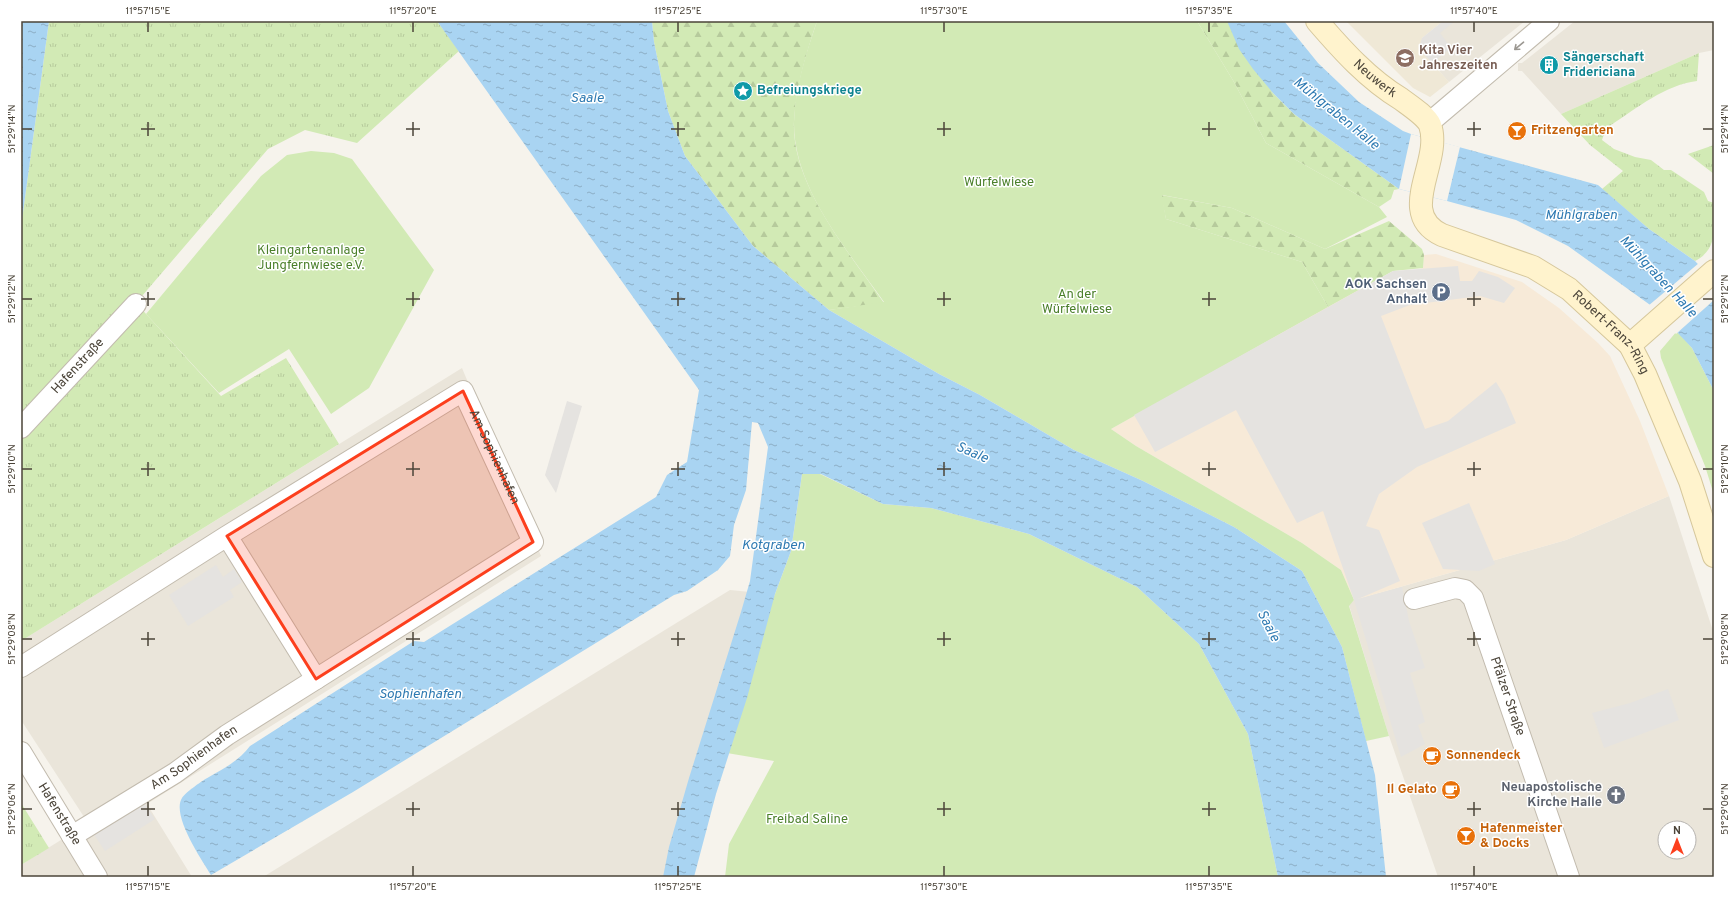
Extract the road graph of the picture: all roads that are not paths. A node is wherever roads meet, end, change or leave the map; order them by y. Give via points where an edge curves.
1 (1317, 21) edge
2 (1549, 21) edge
3 (1431, 129) junction
4 (1714, 271) edge
5 (136, 304) dead end
6 (1630, 345) junction
7 (21, 428) edge
8 (227, 536) junction
9 (1714, 556) edge
10 (1414, 599) dead end
11 (21, 667) edge
12 (316, 678) junction
13 (21, 752) edge
14 (72, 836) junction
15 (97, 877) edge
16 (1569, 877) edge

1 - 3 street, Neuwerk via 1348,56 1383,88 1412,106
2 -> 3 street
3 - 6 street, Robert-Franz-Ring via 1433,147 1421,197 1422,216 1426,225 1432,231 1533,266 1569,290
4 - 6 street
5 - 7 street, Hafenstraße
6 - 9 street, Robert-Franz-Ring via 1690,481
8 - 11 street, Am Sophienhafen
8 - 12 street
8 - 12 street, Am Sophienhafen via 463,391 533,542
10 - 16 street, Pfälzer Straße via 1454,588 1465,590 1473,598
12 - 14 street, Am Sophienhafen via 227,735 175,773
13 - 14 street, Hafenstraße
14 - 15 street, Hafenstraße

